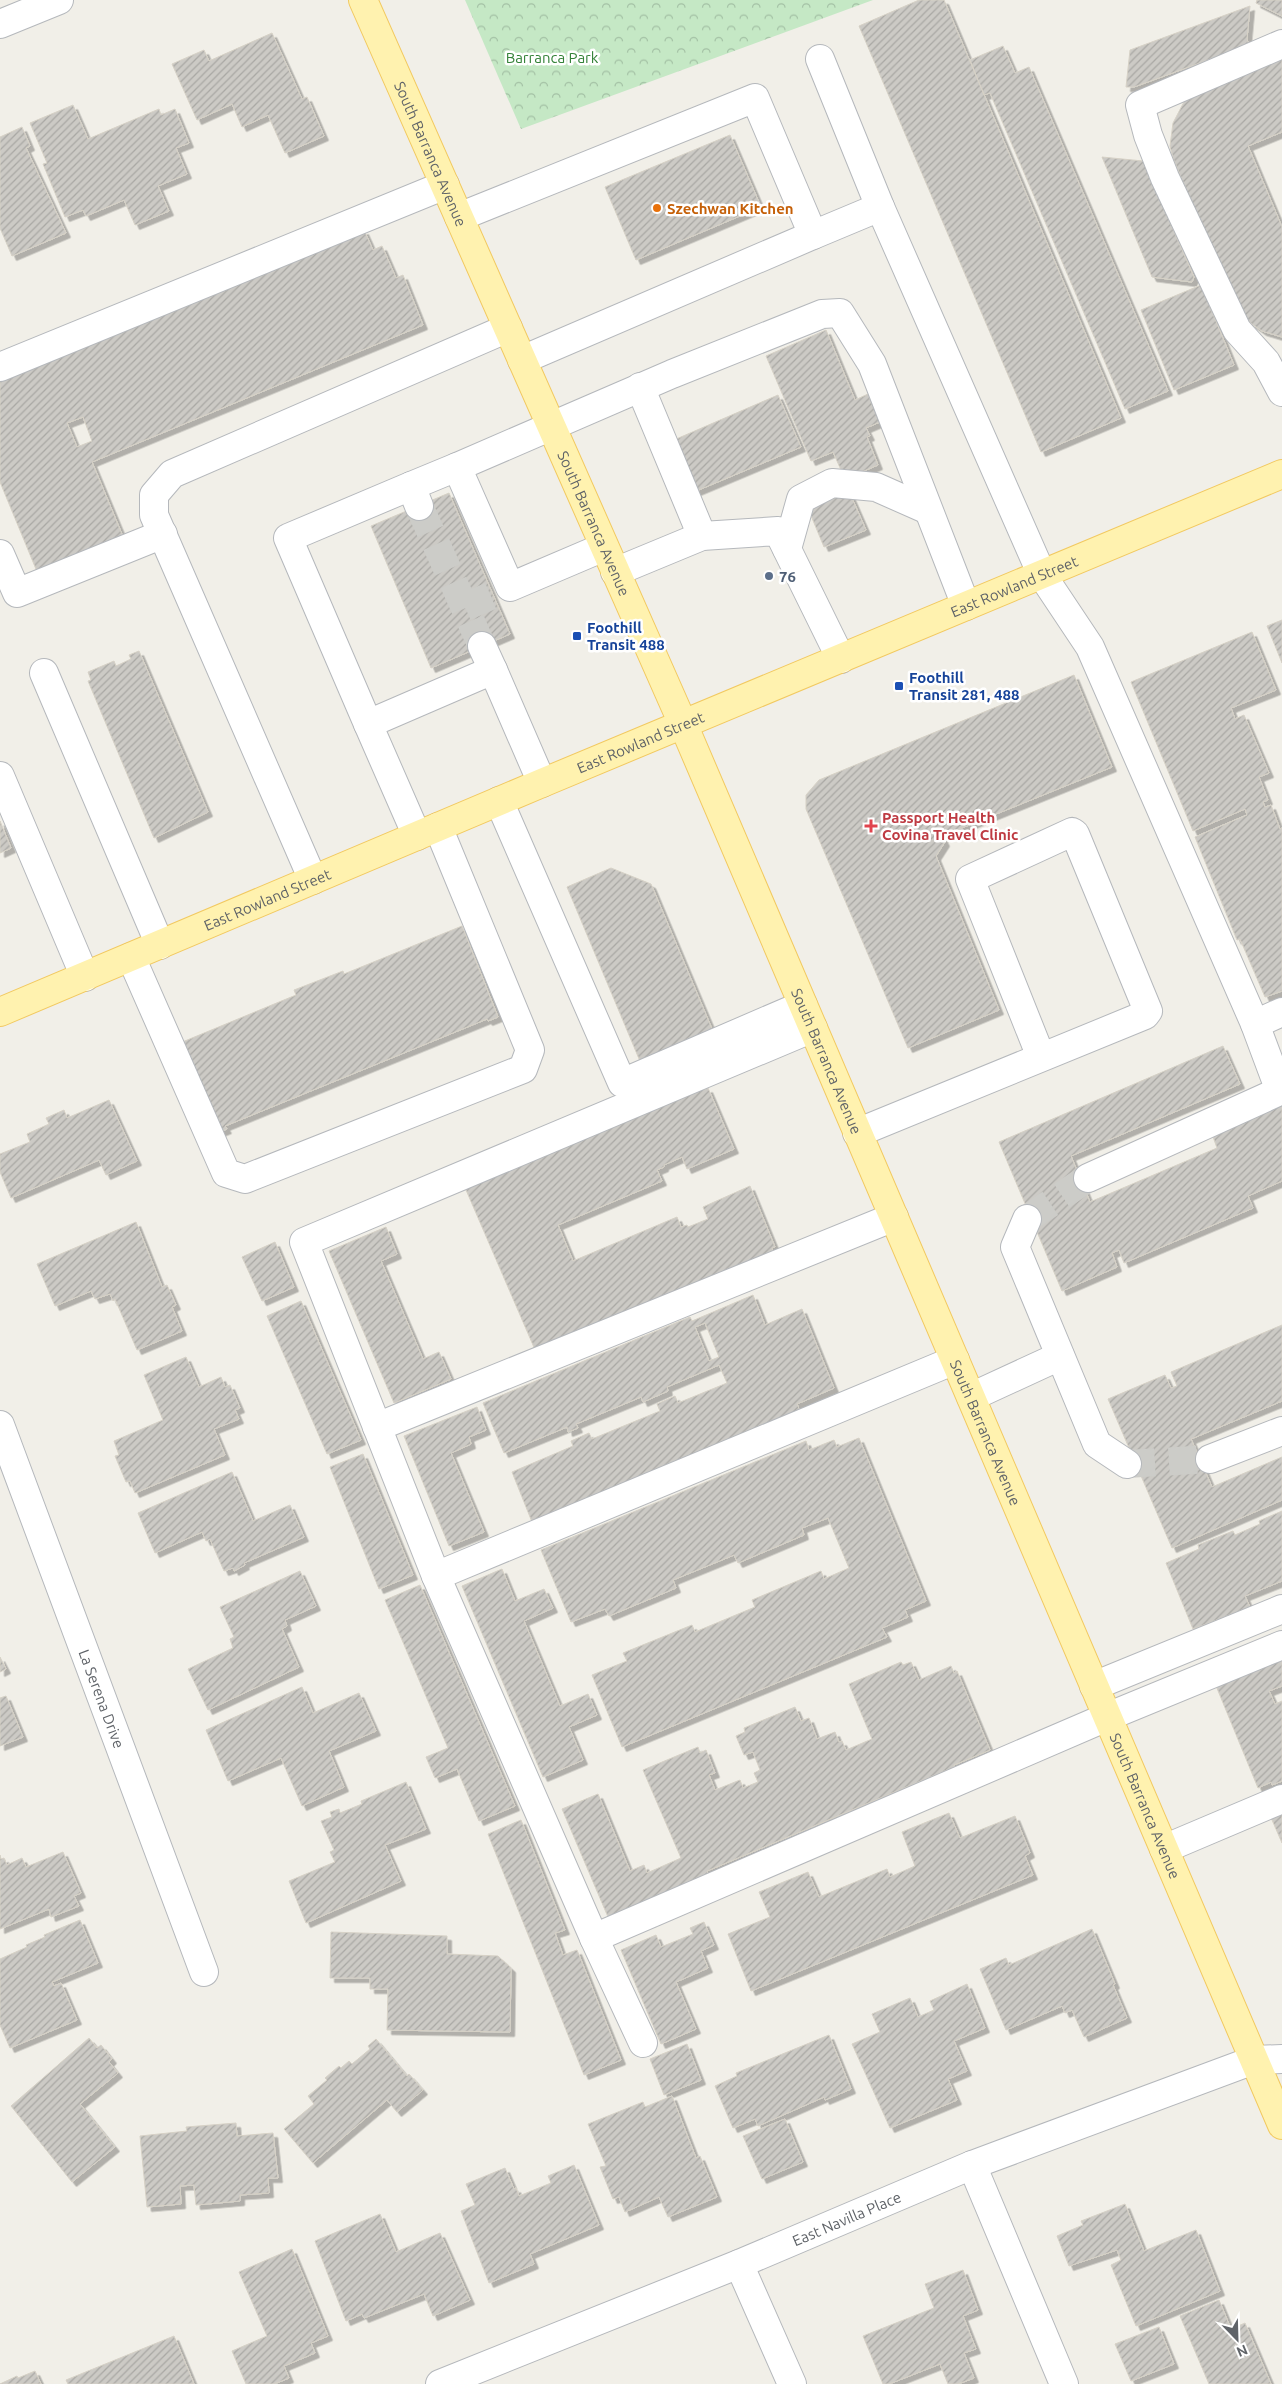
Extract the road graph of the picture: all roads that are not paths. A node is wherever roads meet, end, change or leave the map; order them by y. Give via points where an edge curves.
1 (59, 0) edge
2 (363, 0) edge
3 (0, 24) edge
4 (1282, 44) edge
5 (820, 59) dead end
6 (445, 185) junction
7 (880, 207) junction
8 (459, 217) junction
9 (813, 235) junction
10 (508, 328) junction
11 (522, 360) junction
12 (0, 367) edge
13 (640, 387) junction
14 (1282, 392) edge
15 (551, 426) junction
16 (457, 466) junction
17 (1282, 474) edge
18 (928, 510) junction
19 (163, 534) junction
20 (702, 536) junction
21 (604, 547) junction
22 (787, 549) junction
23 (0, 554) edge
24 (615, 572) junction
25 (1042, 575) junction
26 (966, 606) junction
27 (840, 659) junction
28 (44, 673) dead end
29 (368, 724) junction
30 (683, 724) junction
31 (0, 776) edge
32 (542, 783) junction
33 (499, 801) junction
34 (428, 831) junction
35 (313, 880) junction
36 (160, 945) junction
37 (131, 957) junction
38 (84, 977) junction
39 (0, 1012) edge
40 (1282, 1012) edge
41 (808, 1016) junction
42 (1255, 1024) junction
43 (1041, 1057) junction
44 (1281, 1091) edge
45 (857, 1133) junction
46 (1088, 1178) tunnel mouth
47 (894, 1217) junction
48 (1027, 1219) tunnel mouth
49 (1060, 1356) junction
50 (955, 1360) junction
51 (971, 1397) junction
52 (0, 1425) edge
53 (377, 1427) junction
54 (1282, 1431) edge
55 (1210, 1459) tunnel mouth
56 (1126, 1464) tunnel mouth
57 (436, 1576) junction
58 (1282, 1609) edge
59 (1282, 1645) edge
60 (1094, 1686) junction
61 (1107, 1717) junction
62 (1282, 1799) edge
63 (1164, 1849) junction
64 (594, 1938) junction
65 (204, 1972) dead end
66 (643, 2043) dead end
67 (1282, 2059) edge
68 (1254, 2060) junction
69 (1282, 2125) edge
70 (972, 2165) junction
71 (739, 2264) junction
72 (440, 2384) edge
73 (792, 2384) edge
74 (1064, 2384) edge

1 - 3 street
2 - 6 main road, South Barranca Avenue
4 - 14 street via 1140,105 1165,178 1237,330 1266,362
5 - 7 street
6 - 8 main road, South Barranca Avenue
6 - 12 street
7 - 9 street
7 - 25 street
8 - 9 street via 755,98
8 - 10 main road, South Barranca Avenue
9 - 11 street
10 - 11 main road, South Barranca Avenue
10 - 19 street via 172,474 154,495 154,515
11 - 15 main road, South Barranca Avenue
13 - 15 street
13 - 18 street via 822,314 840,313 872,364
13 - 20 street
15 - 16 street
15 - 21 main road, South Barranca Avenue
16 - 21 street via 502,591
16 - 29 street via 415,496 288,538
17 - 25 main road, East Rowland Street
18 - 22 street via 876,487 832,483 801,499
18 - 26 street
19 - 23 street via 17,594
19 - 35 street
20 - 22 street via 778,530
20 - 24 street
21 - 24 main road, South Barranca Avenue
22 - 27 street
24 - 30 main road, South Barranca Avenue
25 - 26 main road, East Rowland Street
25 - 42 street via 1090,647
26 - 27 main road, East Rowland Street
27 - 30 main road, East Rowland Street
28 - 36 street
29 - 32 street via 488,658
29 - 34 street
30 - 32 main road, East Rowland Street
30 - 41 main road, South Barranca Avenue
31 - 38 street
32 - 33 main road, East Rowland Street
33 - 34 main road, East Rowland Street
33 - 41 street via 622,1083
34 - 35 main road, East Rowland Street
34 - 37 street via 530,1050 523,1069 245,1179 226,1173
35 - 36 main road, East Rowland Street
36 - 37 main road, East Rowland Street
37 - 38 main road, East Rowland Street
38 - 39 main road, East Rowland Street
40 - 42 street
41 - 45 main road, South Barranca Avenue
41 - 53 street via 304,1242
42 - 44 street
43 - 43 street via 1148,1011 1072,832 970,879
43 - 45 street
44 - 46 street
45 - 47 main road, South Barranca Avenue
47 - 50 main road, South Barranca Avenue
47 - 53 street
48 - 49 street via 1014,1247
49 - 51 street
49 - 56 street via 1097,1444
50 - 51 main road, South Barranca Avenue
50 - 57 street
51 - 60 main road, South Barranca Avenue
52 - 65 street, La Serena Drive
53 - 57 street
54 - 55 street
57 - 64 street
58 - 60 street
59 - 61 street
60 - 61 main road, South Barranca Avenue
61 - 63 main road, South Barranca Avenue
61 - 64 street
62 - 63 street
63 - 68 main road, South Barranca Avenue
64 - 66 street
67 - 68 street, East Navilla Place
68 - 69 main road, South Barranca Avenue
68 - 70 street, East Navilla Place
70 - 71 street, East Navilla Place
70 - 74 street
71 - 72 street, East Navilla Place
71 - 73 street

